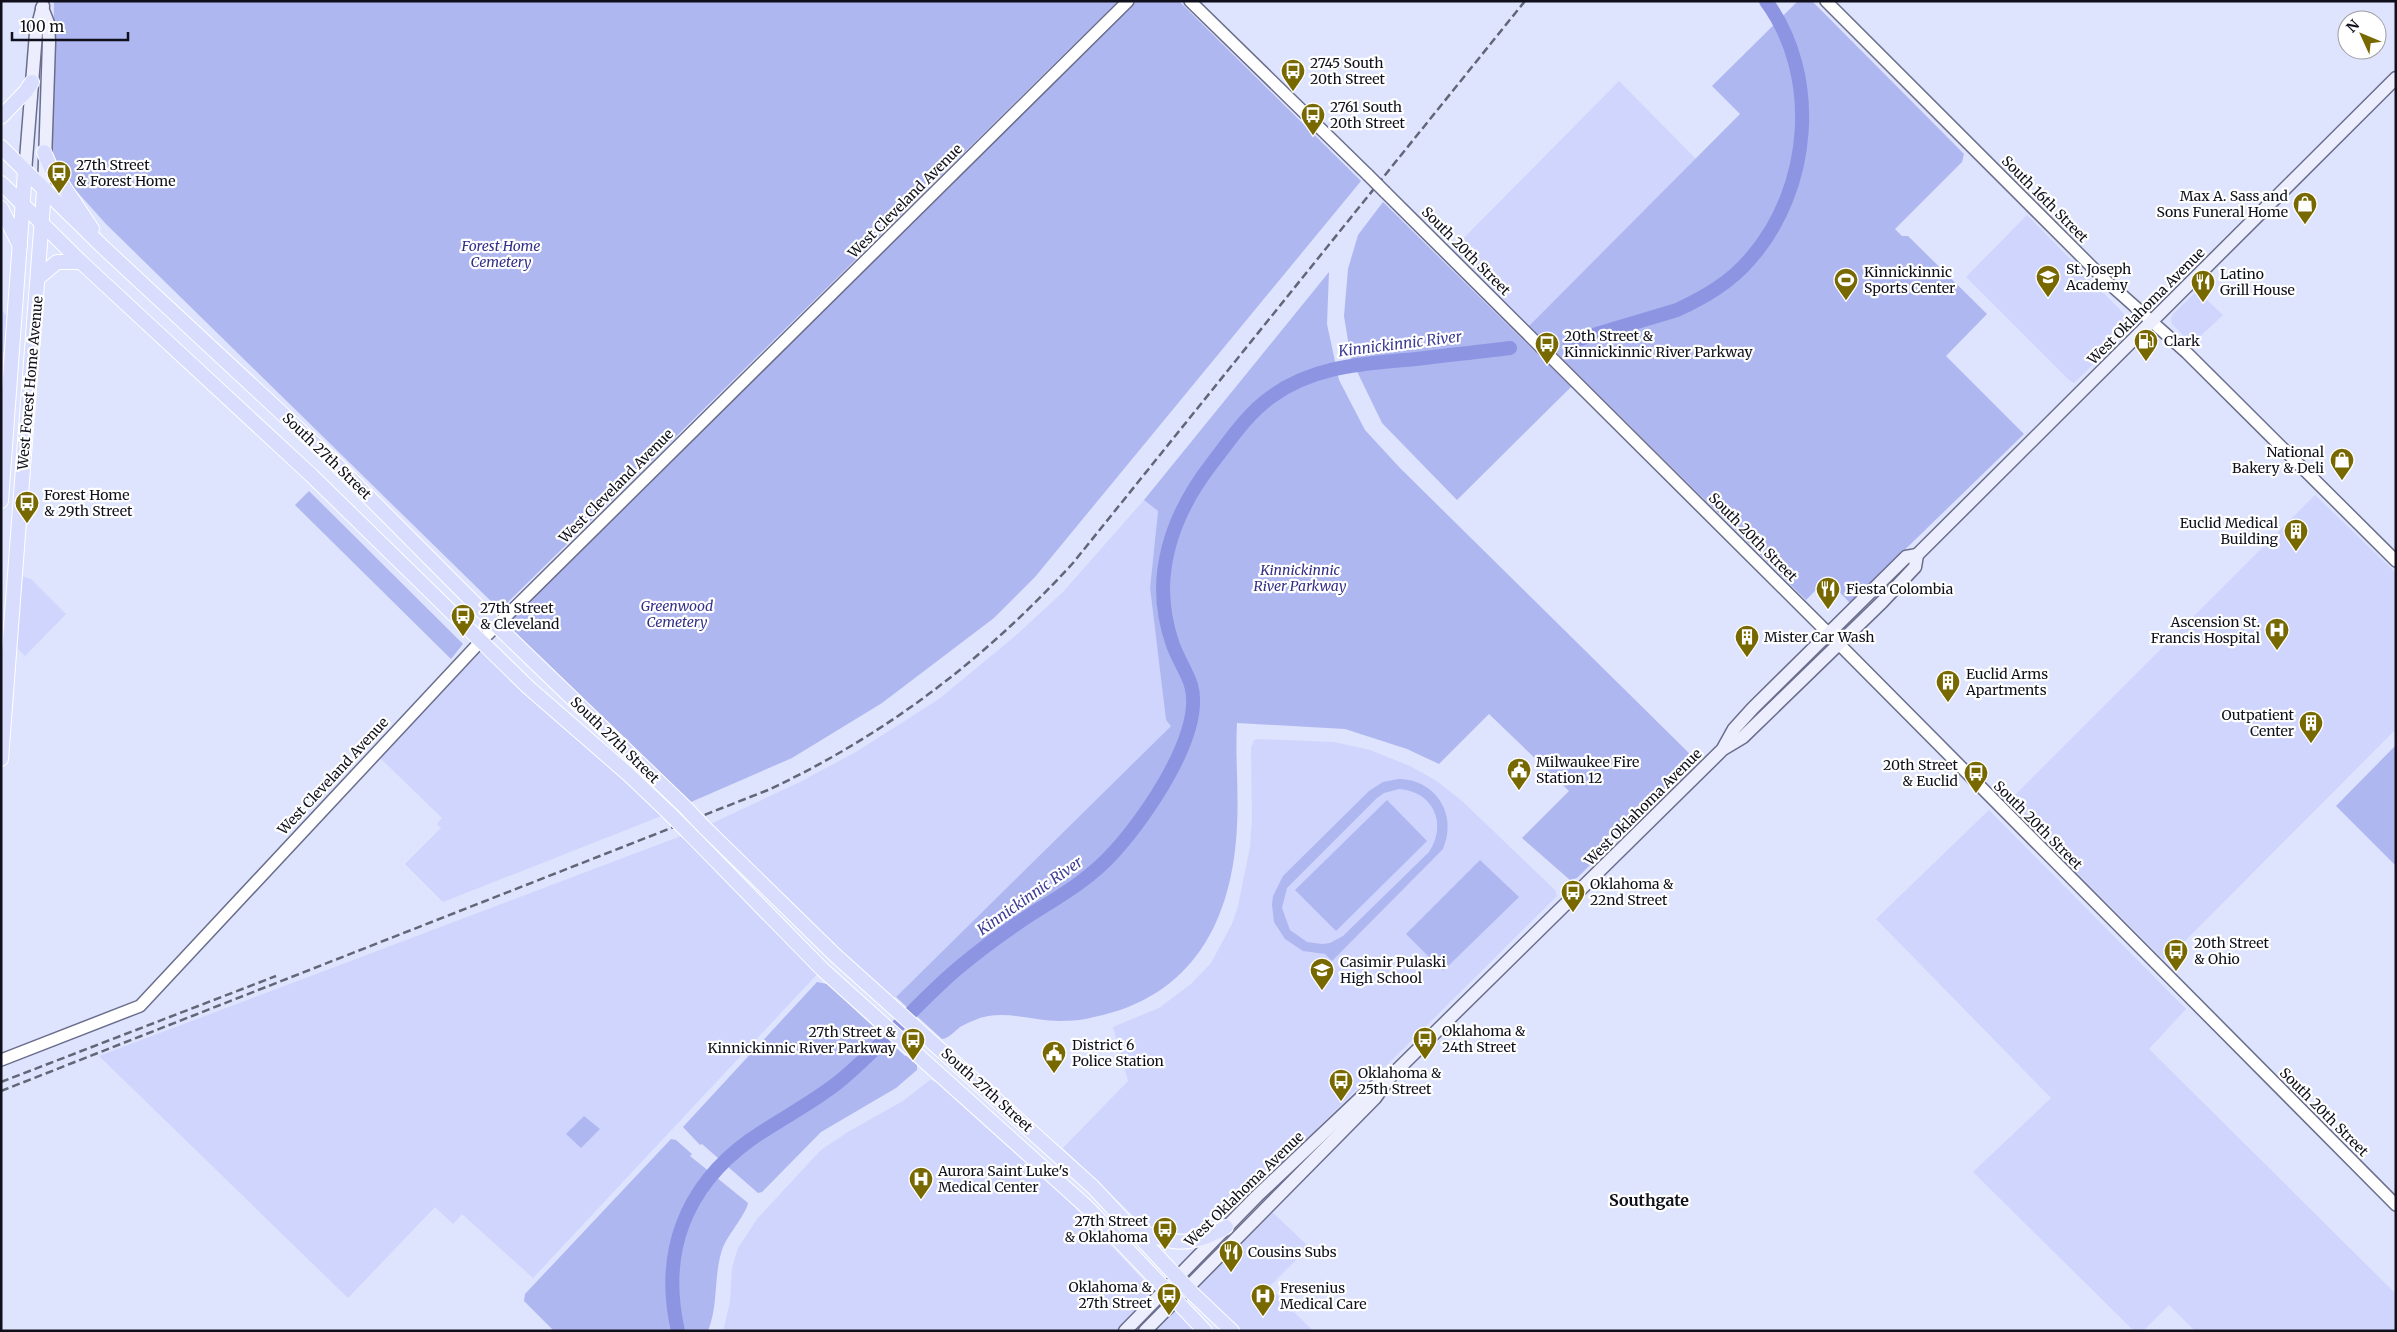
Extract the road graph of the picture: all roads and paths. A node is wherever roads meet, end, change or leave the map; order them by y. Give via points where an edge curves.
1 (1128, 1) edge
2 (1190, 1) edge
3 (1826, 1) edge
4 (43, 5) edge
5 (2396, 78) edge
6 (32, 82) junction
7 (1, 117) edge
8 (1, 147) edge
9 (44, 152) junction
10 (25, 172) junction
11 (1, 183) edge
12 (44, 191) junction
13 (23, 206) junction
14 (1, 208) edge
15 (42, 224) junction
16 (20, 246) junction
17 (104, 248) junction
18 (81, 262) junction
19 (39, 277) junction
20 (2152, 321) junction
21 (1, 501) edge
22 (1917, 555) junction
23 (2396, 561) edge
24 (496, 625) junction
25 (1828, 633) junction
26 (480, 642) junction
27 (1839, 644) junction
28 (1774, 686) junction
29 (1785, 697) junction
30 (1723, 748) junction
31 (1, 759) edge
32 (919, 1043) junction
33 (1, 1060) edge
34 (933, 1068) junction
35 (1391, 1076) junction
36 (999, 1102) junction
37 (1038, 1136) junction
38 (1010, 1137) junction
39 (2396, 1205) edge
40 (1133, 1228) junction
41 (1226, 1228) junction
42 (1177, 1276) junction
43 (1187, 1287) junction
44 (1165, 1288) junction
45 (1175, 1299) junction
46 (1125, 1331) edge
47 (1145, 1331) edge
48 (1205, 1331) edge
49 (1232, 1331) edge

1 - 24 street, West Cleveland Avenue
2 - 25 street, South 20th Street, bridge
3 - 20 street, South 16th Street via 2104,279
4 - 6 main road, West Forest Home Avenue via 36,33
4 - 9 main road, West Forest Home Avenue via 49,42
5 - 20 main road, West Oklahoma Avenue
6 - 7 main road
6 - 10 main road, West Forest Home Avenue
8 - 10 main road, South 27th Street
9 - 12 main road, West Forest Home Avenue
9 - 17 main road
10 - 12 main road, South 27th Street
10 - 13 main road, West Forest Home Avenue
11 - 13 main road, South 27th Street
12 - 15 main road, West Forest Home Avenue
12 - 17 main road, South 27th Street
13 - 15 main road, South 27th Street
13 - 16 main road, West Forest Home Avenue
14 - 16 main road
15 - 18 main road, South 27th Street
15 - 19 main road, West Forest Home Avenue
16 - 21 main road, West Forest Home Avenue
17 - 24 main road, South 27th Street via 329,457
18 - 19 main road via 57,262
18 - 26 main road, South 27th Street via 311,475
19 - 31 main road, West Forest Home Avenue
20 - 22 main road, West Oklahoma Avenue
20 - 23 street, South 16th Street
22 - 25 main road, West Oklahoma Avenue via 1906,557
22 - 27 main road, West Oklahoma Avenue via 1915,567
24 - 26 street, West Cleveland Avenue
24 - 32 main road, South 27th Street, bridge via 835,955 884,998
25 - 27 street, South 20th Street
25 - 28 main road, West Oklahoma Avenue
26 - 32 main road, South 27th Street, bridge via 669,813 822,969 875,1016
26 - 33 street, West Cleveland Avenue via 140,1006
27 - 29 main road, West Oklahoma Avenue
27 - 39 street, South 20th Street
28 - 29 main road
28 - 30 main road, West Oklahoma Avenue via 1734,729
29 - 30 main road, West Oklahoma Avenue via 1742,737
30 - 35 main road, West Oklahoma Avenue
32 - 34 main road, South 27th Street
32 - 36 main road, South 27th Street via 947,1054
34 - 36 main road via 952,1073
34 - 38 main road, South 27th Street
35 - 41 main road, West Oklahoma Avenue via 1360,1098
35 - 43 main road, West Oklahoma Avenue via 1375,1098
36 - 37 main road, South 27th Street
37 - 38 main road via 1030,1139
37 - 40 main road, South 27th Street
38 - 44 main road, South 27th Street via 1089,1209
40 - 41 main road via 1165,1241 1183,1243
40 - 42 main road, South 27th Street
41 - 42 main road, West Oklahoma Avenue
42 - 43 main road, South 27th Street
42 - 44 main road, West Oklahoma Avenue
43 - 45 main road, West Oklahoma Avenue
43 - 49 main road, South 27th Street
44 - 45 main road, South 27th Street
44 - 46 main road, West Oklahoma Avenue
45 - 47 main road, West Oklahoma Avenue
45 - 48 main road, South 27th Street

